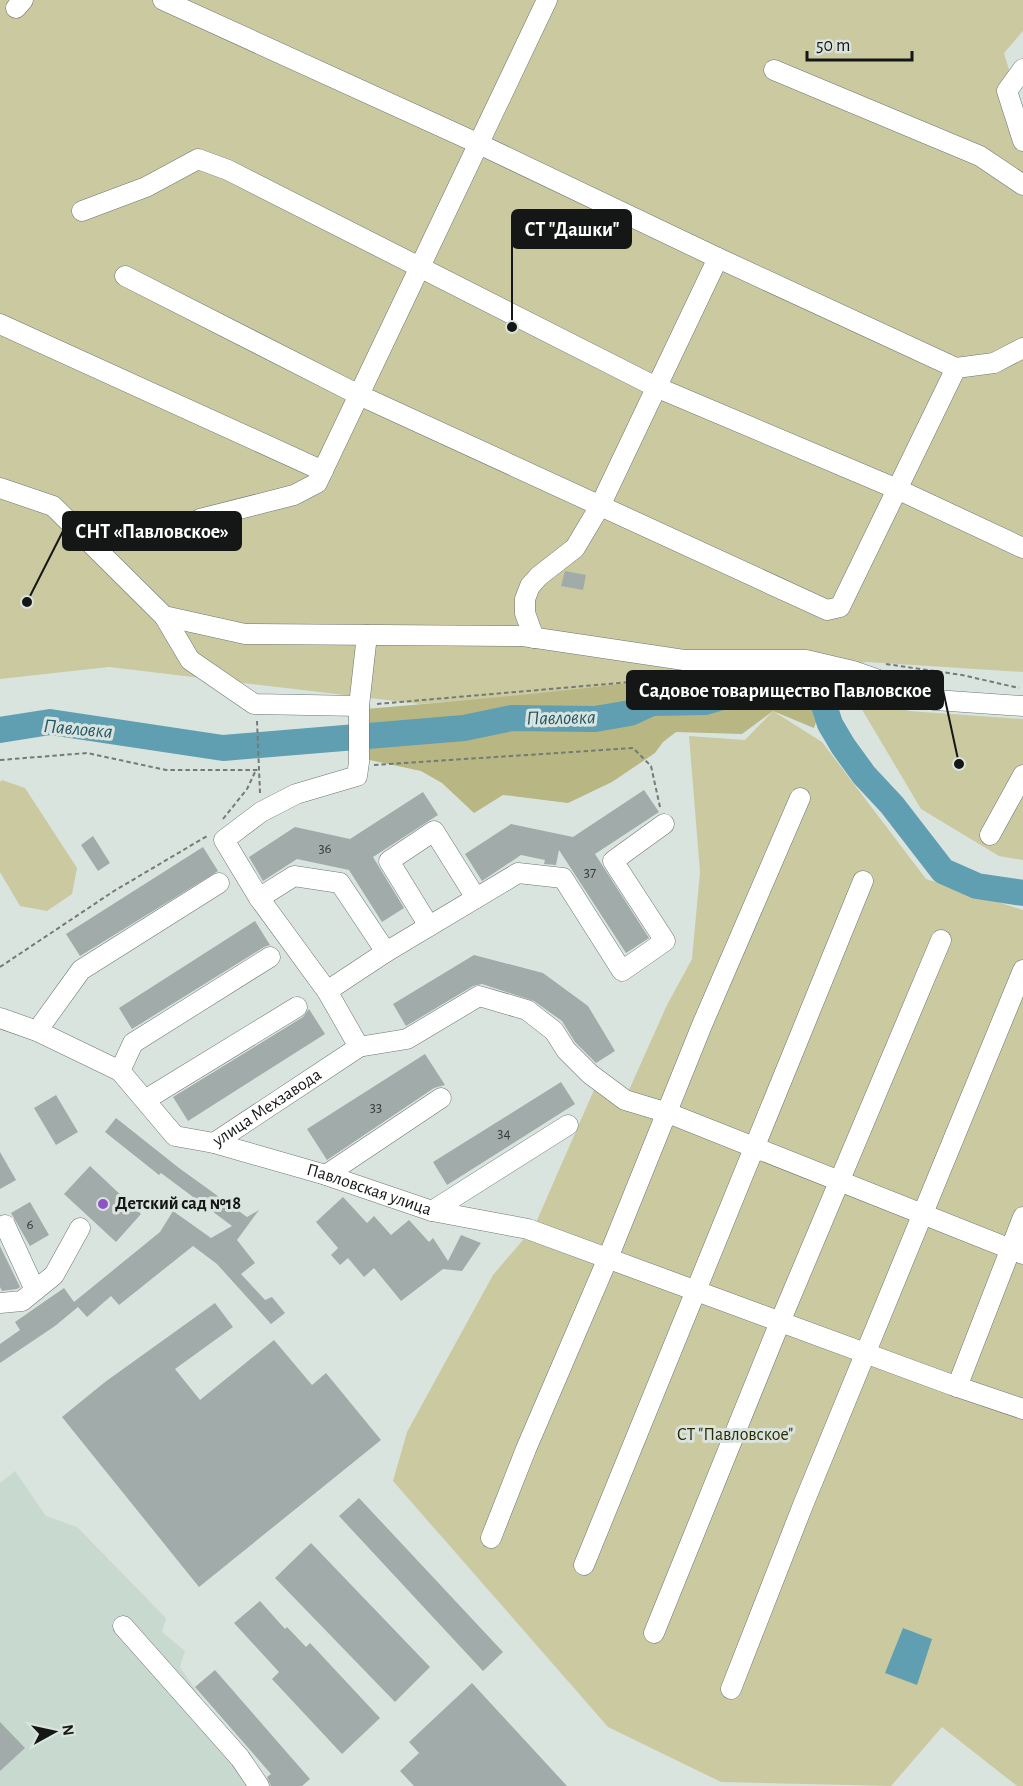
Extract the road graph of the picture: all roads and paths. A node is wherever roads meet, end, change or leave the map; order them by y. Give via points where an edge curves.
1 (163, 0) edge
2 (547, 0) edge
3 (1023, 69) edge
4 (774, 70) dead end
5 (1023, 141) edge
6 (477, 143) junction
7 (1023, 185) edge
8 (82, 211) dead end
9 (718, 258) junction
10 (418, 267) junction
11 (125, 276) dead end
12 (0, 324) edge
13 (1023, 348) edge
14 (956, 368) junction
15 (656, 387) junction
16 (359, 395) junction
17 (323, 471) junction
18 (0, 488) edge
19 (897, 489) junction
20 (600, 506) junction
21 (200, 519) dead end
22 (1023, 548) edge
23 (164, 616) junction
24 (367, 635) junction
25 (534, 638) junction
26 (881, 663) dead end
27 (676, 674) dead end
28 (1023, 687) edge
29 (359, 706) junction
30 (1023, 706) edge
31 (257, 724) dead end
32 (0, 760) edge
33 (359, 764) junction
34 (258, 770) junction
35 (1023, 775) edge
36 (800, 798) dead end
37 (261, 812) junction
38 (664, 824) joint
39 (218, 825) dead end
40 (212, 834) dead end
41 (990, 835) dead end
42 (863, 881) dead end
43 (219, 883) dead end
44 (258, 898) junction
45 (476, 898) junction
46 (429, 926) junction
47 (941, 940) dead end
48 (386, 952) junction
49 (270, 957) dead end
50 (0, 967) edge
51 (1023, 970) edge
52 (327, 991) junction
53 (297, 1006) dead end
54 (0, 1018) edge
55 (37, 1031) junction
56 (359, 1047) junction
57 (120, 1071) junction
58 (441, 1098) dead end
59 (144, 1100) junction
60 (668, 1113) junction
61 (568, 1125) dead end
62 (214, 1143) junction
63 (754, 1147) junction
64 (326, 1175) junction
65 (839, 1181) junction
66 (432, 1211) junction
67 (923, 1214) junction
68 (1023, 1217) edge
69 (5, 1225) dead end
70 (80, 1228) dead end
71 (1016, 1252) edge
72 (608, 1258) junction
73 (35, 1290) junction
74 (695, 1290) junction
75 (0, 1303) edge
76 (780, 1322) junction
77 (865, 1353) junction
78 (957, 1387) junction
79 (1023, 1408) edge
80 (490, 1538) dead end
81 (584, 1565) dead end
82 (123, 1626) dead end
83 (654, 1634) dead end
84 (731, 1689) dead end
85 (259, 1786) edge

1 - 6 street
2 - 6 street
3 - 5 street via 1007,91
4 - 7 street via 980,156
6 - 9 street
6 - 10 street
8 - 10 street via 146,187 198,159 228,170
9 - 14 street
9 - 15 street
10 - 15 street
10 - 16 street
11 - 16 street
12 - 17 street
13 - 14 street via 994,363
14 - 19 street
15 - 19 street
15 - 20 street
16 - 17 street
16 - 20 street
17 - 21 street via 317,483 294,495
18 - 23 street via 53,506
19 - 20 street via 840,607 827,610
19 - 22 street
20 - 25 street via 575,548 530,586 525,613
23 - 24 street via 245,634
23 - 29 street via 190,660 254,704
24 - 25 street
24 - 29 street
25 - 30 street via 684,660 806,660 853,671 935,700
26 - 28 path
27 - 29 path via 642,681
29 - 33 street
31 - 34 path
32 - 34 path via 87,753 166,770
33 - 37 street via 357,776 296,794
33 - 38 path via 633,748 651,766
34 - 37 path
34 - 39 path
35 - 41 street
36 - 60 street
37 - 44 street via 224,840
38 - 45 street via 613,861 665,941 622,971 563,878 518,873
40 - 50 path via 114,891
42 - 63 street
43 - 55 street via 81,970
44 - 48 street via 294,876 340,883
44 - 52 street
45 - 46 street
45 - 46 street via 434,831 389,861
46 - 48 street
47 - 65 street
48 - 52 street
49 - 57 street via 133,1043
51 - 67 street
52 - 56 street
53 - 59 street
54 - 55 street, улица Мехзавода
55 - 57 street, улица Мехзавода
56 - 60 street via 407,1039 479,996 528,1010 554,1031 590,1074 625,1100
56 - 62 street, улица Мехзавода
57 - 59 street, улица Мехзавода
58 - 64 street
59 - 62 street, улица Мехзавода via 174,1136
60 - 63 street
60 - 72 street
61 - 66 street
62 - 64 street, Павловская улица
63 - 65 street
63 - 74 street
64 - 66 street, Павловская улица
65 - 67 street
65 - 76 street
66 - 72 street, Павловская улица via 528,1229
67 - 71 street
67 - 77 street
68 - 71 street
69 - 73 street
70 - 73 street via 54,1275
71 - 78 street
72 - 74 street, Павловская улица
72 - 80 street
73 - 75 street via 22,1301
74 - 76 street, Павловская улица
74 - 81 street
76 - 77 street, Павловская улица
76 - 83 street
77 - 78 street, Павловская улица
77 - 84 street
78 - 79 street, Павловская улица
82 - 85 street via 240,1758

